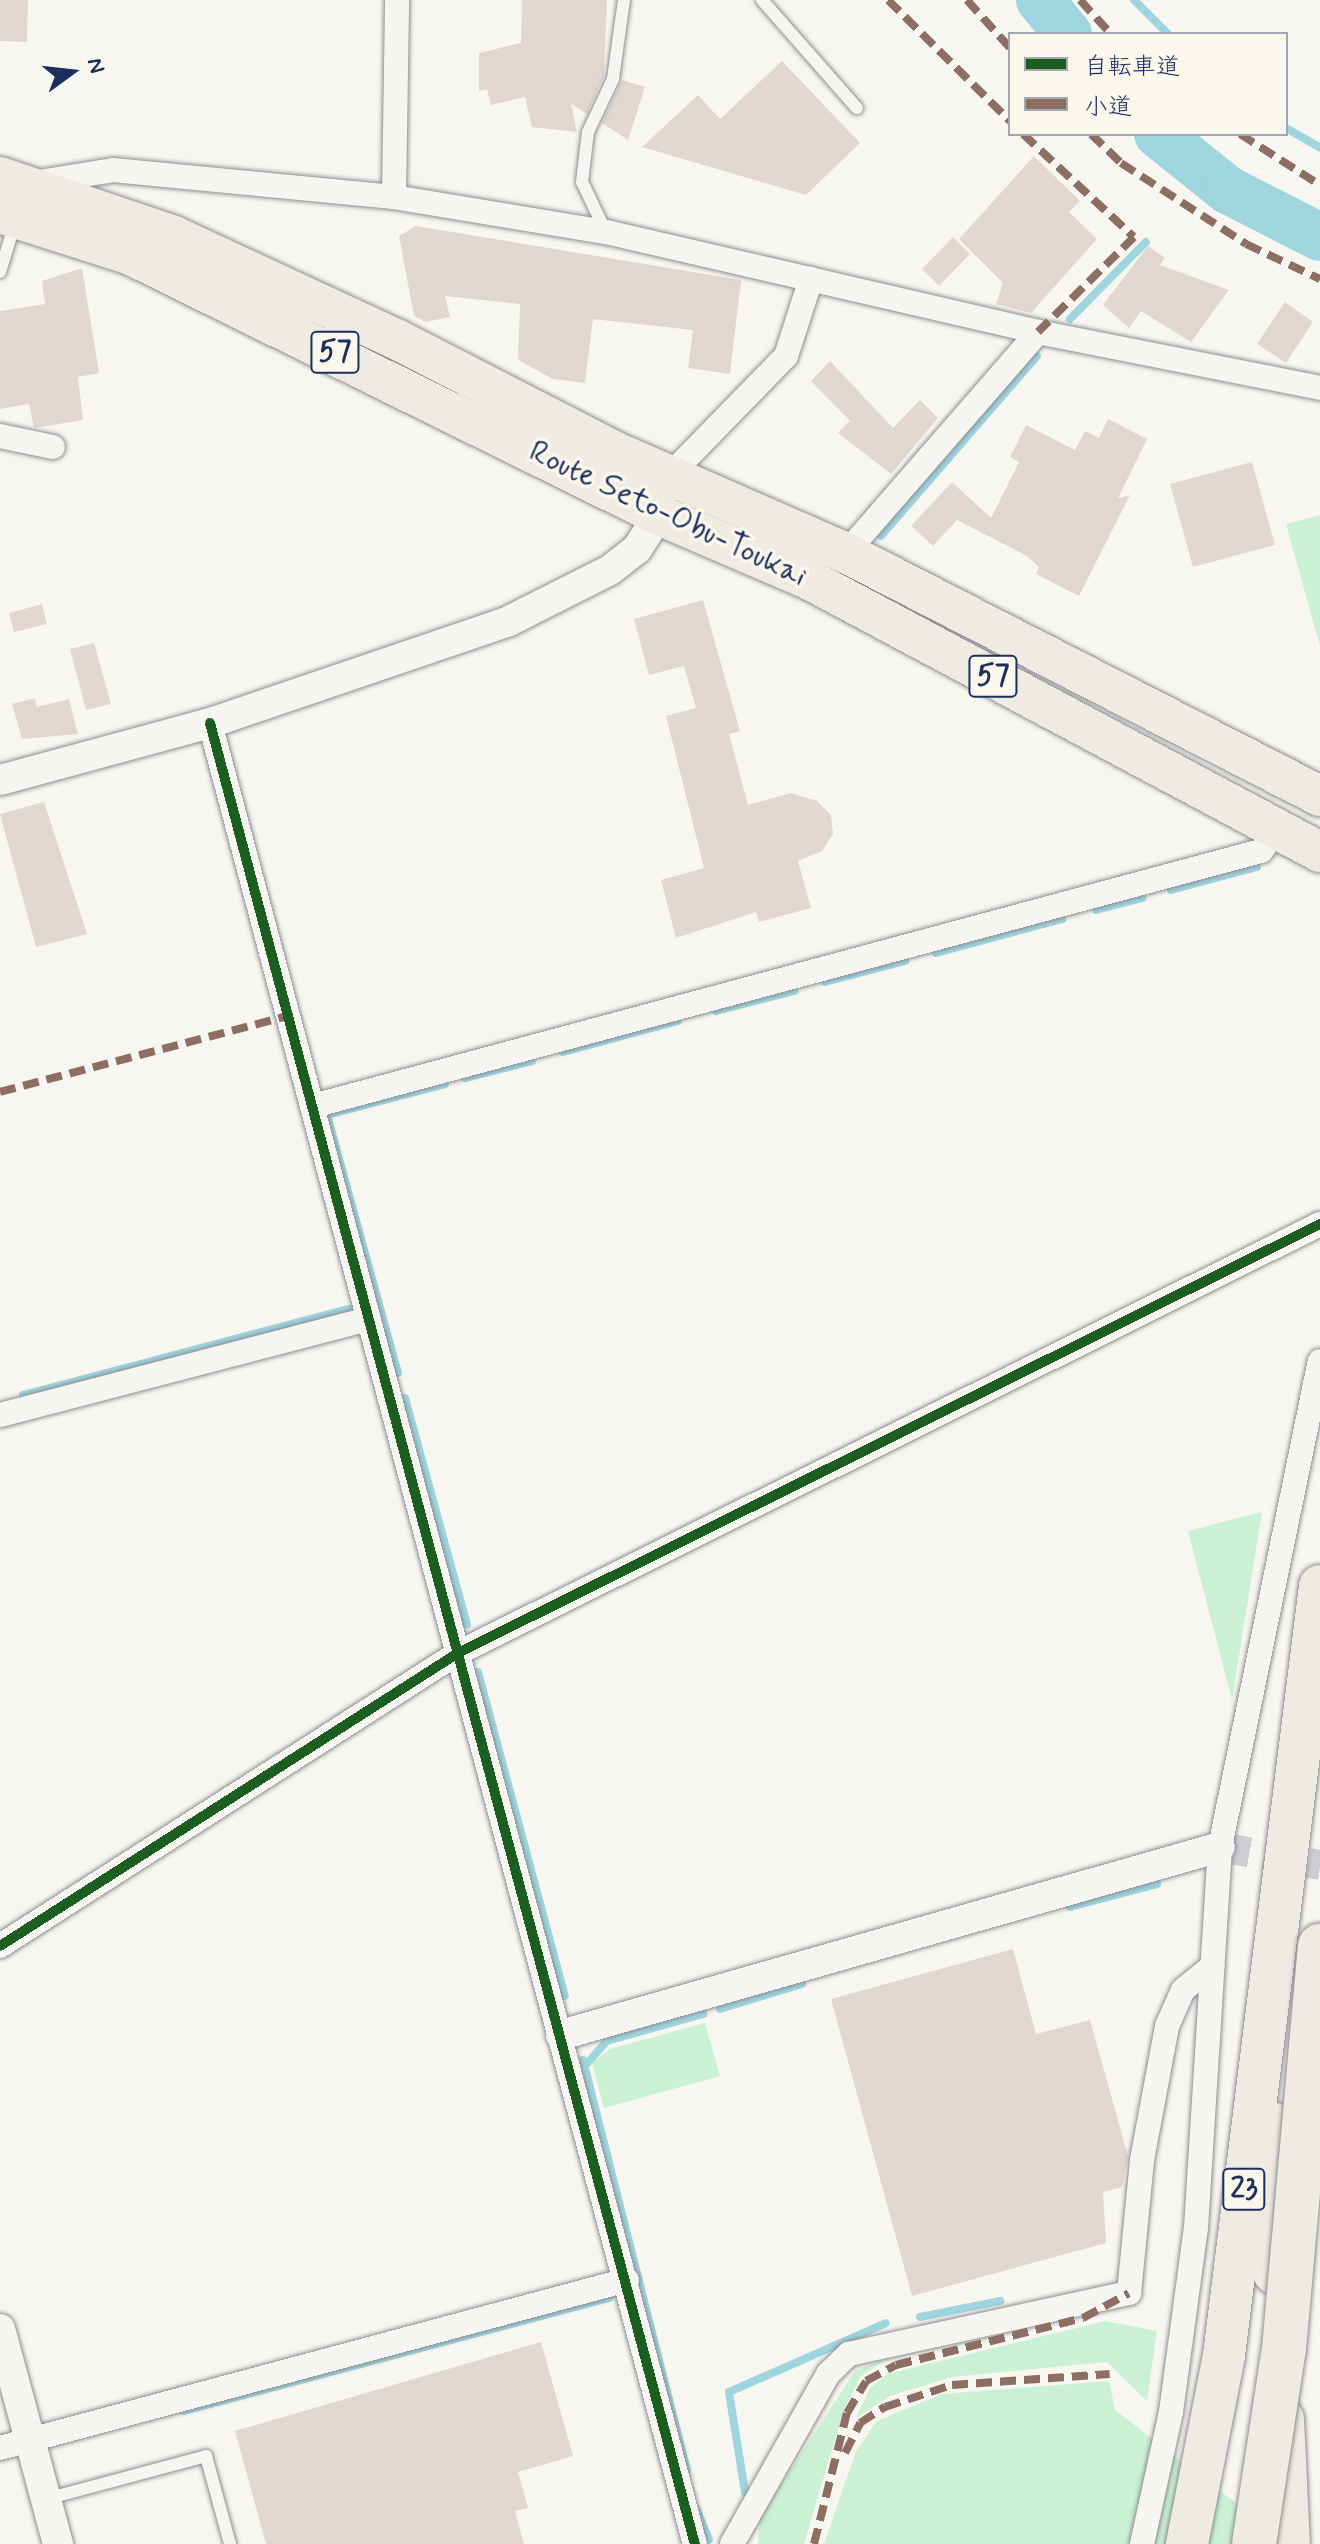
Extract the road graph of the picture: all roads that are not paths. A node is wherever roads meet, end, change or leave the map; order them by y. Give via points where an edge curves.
1 (397, 0) edge
2 (624, 0) edge
3 (762, 0) edge
4 (857, 108) dead end
5 (394, 197) junction
6 (11, 198) edge
7 (606, 232) junction
8 (0, 272) edge
9 (811, 279) junction
10 (1038, 332) junction
11 (1320, 388) edge
12 (0, 436) edge
13 (53, 447) dead end
14 (670, 475) junction
15 (659, 515) junction
16 (846, 553) junction
17 (210, 723) junction
18 (0, 780) edge
19 (1318, 788) edge
20 (1280, 827) junction
21 (1320, 852) edge
22 (313, 1106) junction
23 (1320, 1224) edge
24 (369, 1319) junction
25 (1320, 1361) edge
26 (0, 1415) edge
27 (1320, 1586) edge
28 (458, 1653) junction
29 (1220, 1847) junction
30 (1274, 1930) junction
31 (0, 1946) edge
32 (1320, 1946) edge
33 (1213, 1966) junction
34 (561, 2035) junction
35 (627, 2280) junction
36 (0, 2329) edge
37 (30, 2440) junction
38 (0, 2448) edge
39 (46, 2499) junction
40 (58, 2544) edge
41 (230, 2544) edge
42 (695, 2544) edge
43 (732, 2544) edge
44 (1142, 2544) edge
45 (1187, 2544) edge
46 (1254, 2544) edge
47 (1289, 2544) edge

1 - 5 street
2 - 7 lane via 613,79 588,132 582,182
3 - 4 lane
5 - 6 street via 113,170
5 - 7 street
6 - 8 lane
6 - 14 main road, Route Seto-Obu-Toukai / 57 via 174,236
6 - 15 main road, Route Seto-Obu-Toukai / 57 via 221,296
7 - 9 street
9 - 10 street
9 - 14 street via 786,356
10 - 11 street
10 - 16 street
12 - 13 street
14 - 15 street
14 - 16 main road, Route Seto-Obu-Toukai / 57
15 - 17 street via 637,549 610,570 541,607
15 - 20 main road, Route Seto-Obu-Toukai / 57 via 812,581
16 - 19 main road, Route Seto-Obu-Toukai / 57
17 - 18 street
17 - 22 street
20 - 21 main road, Route Seto-Obu-Toukai / 57
20 - 22 street via 1261,851
22 - 24 street
23 - 28 street
24 - 26 street
24 - 28 street
25 - 29 street
27 - 30 highway, 23
28 - 31 street
28 - 34 street
29 - 33 street
29 - 34 street
30 - 45 highway, 23 via 1208,2446
30 - 47 highway, 23, bridge via 1273,2253
32 - 46 highway, bridge via 1284,2349
33 - 43 street via 1183,1990 1167,2026 1142,2160 1129,2293 849,2354 828,2374
33 - 44 street via 1196,2228 1171,2412
34 - 35 street
35 - 37 street
35 - 42 street
36 - 37 street
37 - 38 street
37 - 39 street
39 - 40 street
39 - 41 lane via 206,2456

